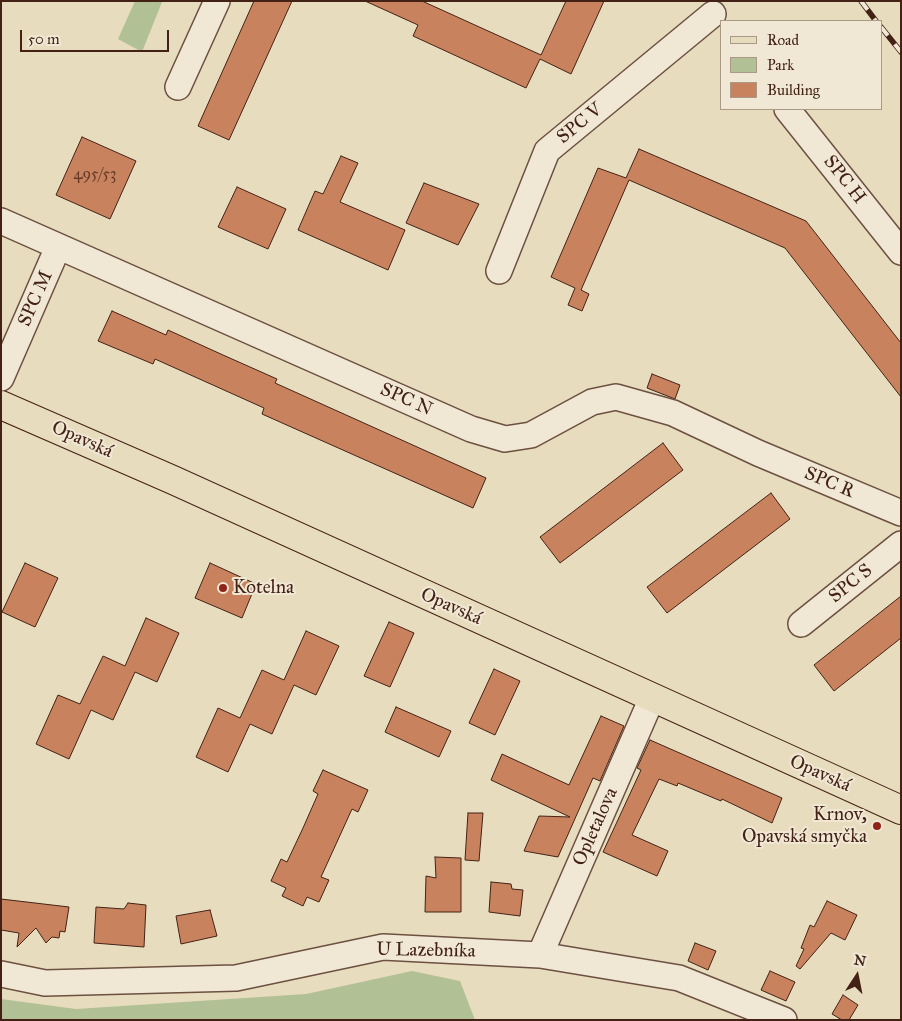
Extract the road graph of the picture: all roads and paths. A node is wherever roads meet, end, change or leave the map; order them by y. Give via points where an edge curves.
1 (217, 1) edge
2 (712, 13) edge
3 (178, 86) dead end
4 (788, 110) edge
5 (1, 221) edge
6 (58, 247) junction
7 (901, 252) edge
8 (499, 272) dead end
9 (1, 378) edge
10 (1, 405) edge
11 (758, 453) joint
12 (901, 513) edge
13 (901, 544) edge
14 (801, 624) dead end
15 (652, 698) junction
16 (901, 810) edge
17 (540, 955) junction
18 (1, 974) edge
19 (784, 1020) edge

1 - 3 street
2 - 8 street, SPC V via 547,151
4 - 7 street, SPC H
5 - 6 street, SPC N
6 - 9 street, SPC M
6 - 11 street, SPC N via 461,415 471,429 505,439 531,434 592,402 616,397 673,414
10 - 15 main road, Opavská
11 - 12 street, SPC R
13 - 14 street, SPC S
15 - 16 main road, Opavská
15 - 17 street, Opletalova
17 - 18 street, U Lazebníka via 383,947 236,978 45,983
17 - 19 street, U Lazebníka via 679,978

